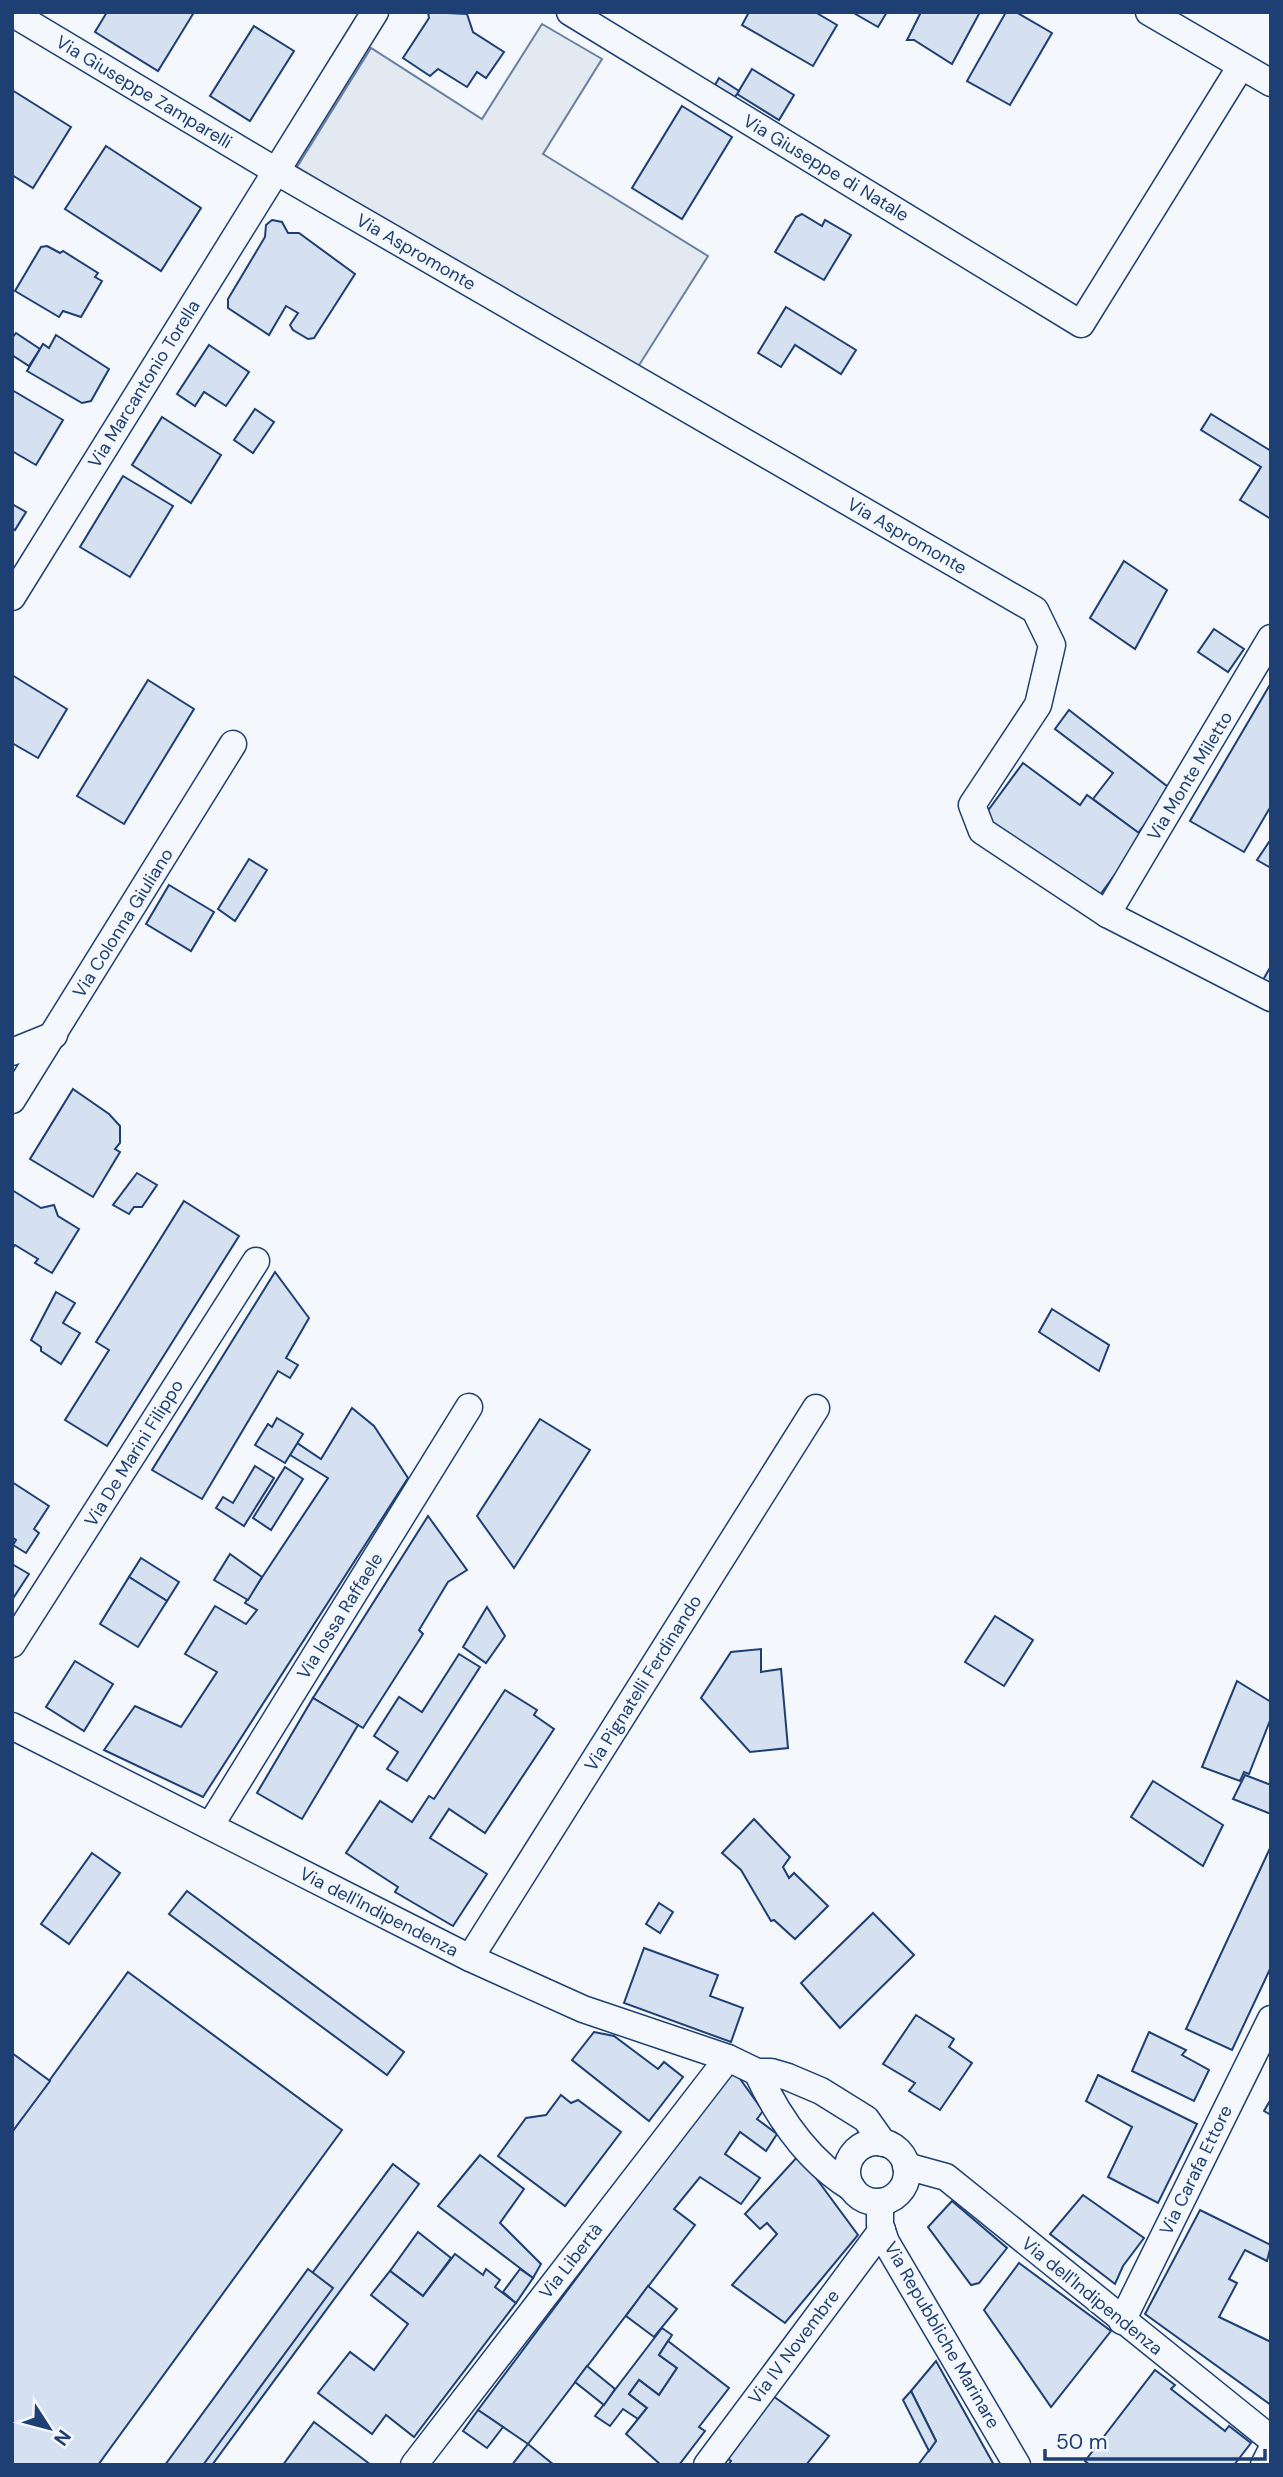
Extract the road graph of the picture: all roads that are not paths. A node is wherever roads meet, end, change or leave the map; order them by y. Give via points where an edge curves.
1 (375, 12) edge
2 (570, 12) edge
3 (1149, 12) edge
4 (12, 13) edge
5 (1241, 66) junction
6 (1271, 83) edge
7 (276, 171) junction
8 (12, 597) edge
9 (1271, 638) edge
10 (233, 744) dead end
11 (1107, 914) junction
12 (1271, 998) edge
13 (54, 1035) junction
14 (12, 1052) edge
15 (12, 1100) edge
16 (256, 1261) dead end
17 (470, 1407) dead end
18 (816, 1408) dead end
19 (12, 1644) edge
20 (12, 1726) edge
21 (210, 1826) junction
22 (470, 1958) junction
23 (1271, 2019) edge
24 (728, 2058) junction
25 (757, 2072) junction
26 (883, 2143) junction
27 (906, 2166) junction
28 (852, 2188) junction
29 (880, 2202) junction
30 (882, 2230) junction
31 (1122, 2321) junction
32 (1271, 2439) edge
33 (1271, 2451) edge
34 (414, 2465) edge
35 (707, 2465) edge
36 (1017, 2465) edge
37 (1265, 2465) edge

1 - 7 street, Via Marcantonio Torella
2 - 5 street, Via Giuseppe di Natale via 1081,324
3 - 5 street
4 - 7 street, Via Giuseppe Zamparelli
5 - 6 street
7 - 8 street, Via Marcantonio Torella
7 - 11 street, Via Aspromonte via 1035,610 1052,645 1038,705 972,805 982,831
9 - 11 street, Via Monte Miletto
10 - 13 street, Via Colonna Giuliano
11 - 12 street, Via Aspromonte
13 - 14 street
13 - 15 street, Via Colonna Giuliano
16 - 19 street, Via De Marini Filippo
17 - 21 street, Via Iossa Raffaele
18 - 22 street, Via Pignatelli Ferdinando
20 - 21 street, Via dell'Indipendenza
21 - 22 street, Via dell'Indipendenza
22 - 24 street, Via dell'Indipendenza via 583,2009
23 - 31 street, Via Carafa Ettore
24 - 25 street, Via dell'Indipendenza
24 - 34 street, Via Libertà
25 - 26 street, Via dell'Indipendenza via 789,2077 821,2091 866,2119
25 - 28 street via 788,2126 831,2175
26 - 27 street, Via dell'Indipendenza via 901,2153
26 - 28 street via 855,2152 848,2169
27 - 29 street via 901,2191
27 - 31 street, Via dell'Indipendenza via 946,2178
28 - 29 street via 866,2200
29 - 30 street, Via Repubbliche Marinare
30 - 35 street, Via IV Novembre
30 - 36 street, Via Repubbliche Marinare
31 - 32 street, Via dell'Indipendenza
33 - 37 street

